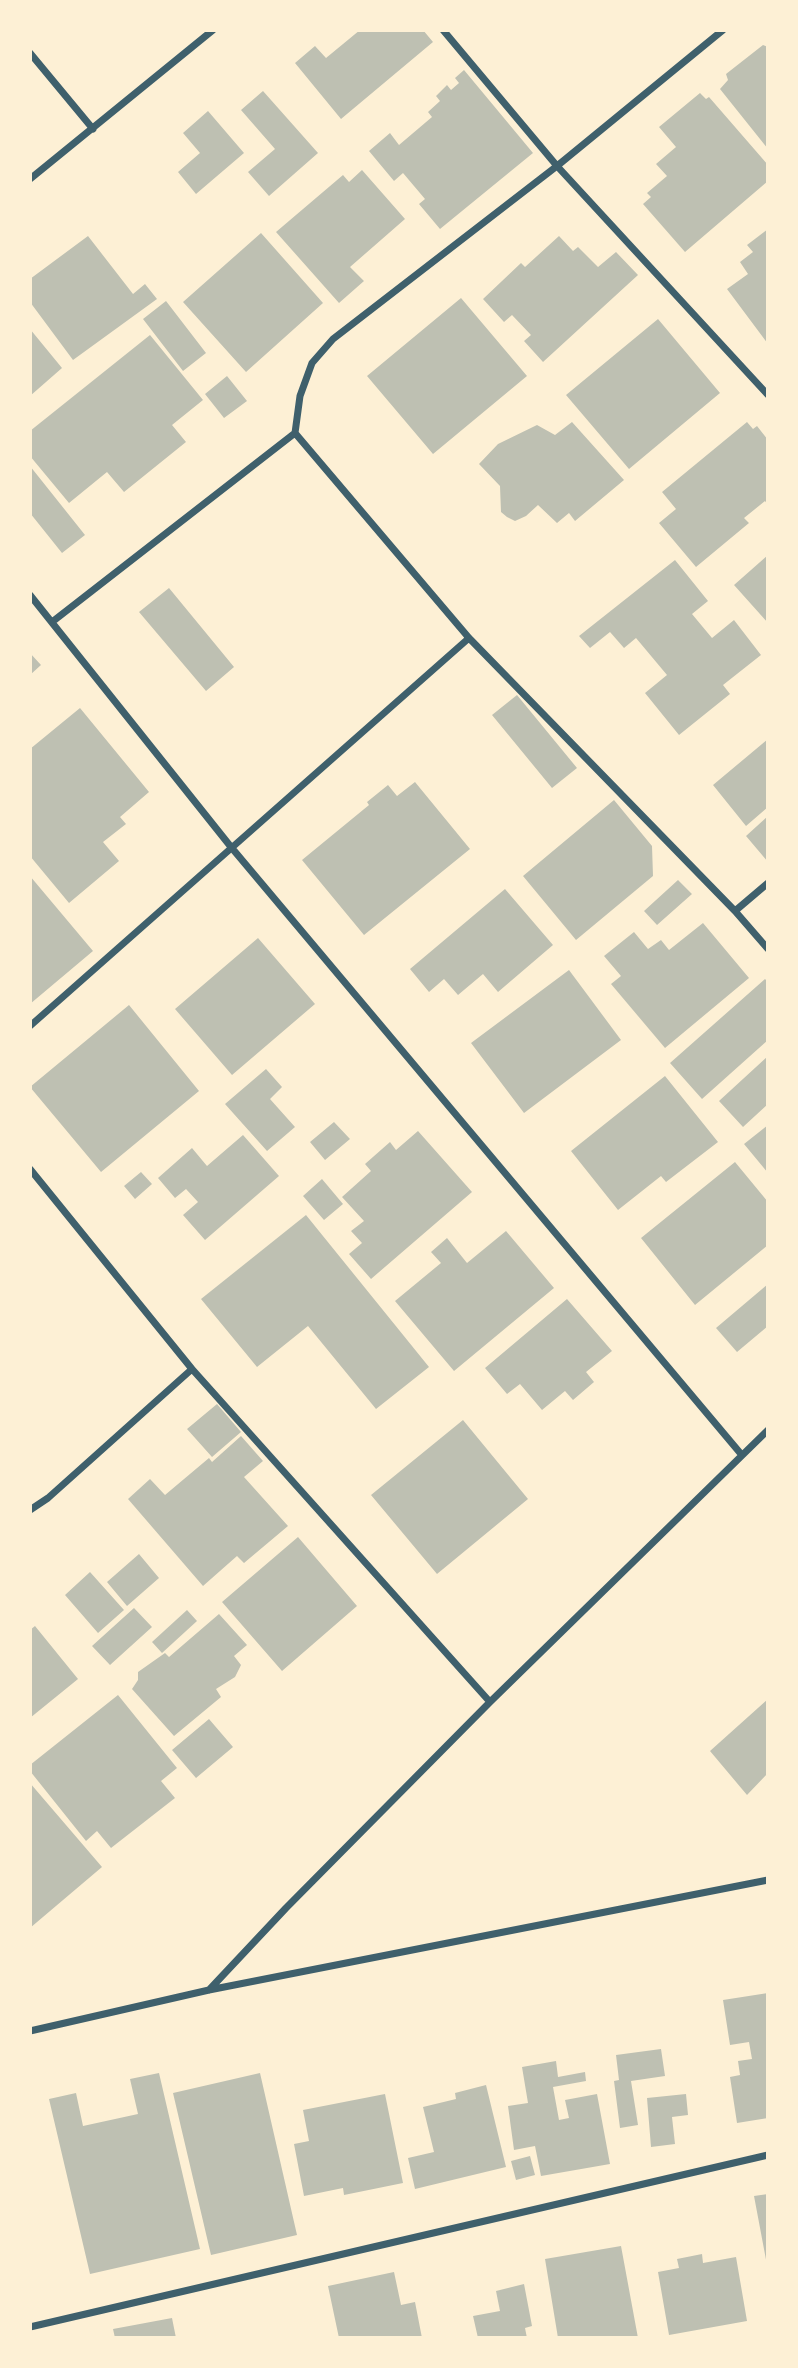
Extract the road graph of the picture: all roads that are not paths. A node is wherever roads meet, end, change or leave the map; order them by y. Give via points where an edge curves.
1 (213, 30) edge
2 (443, 30) edge
3 (723, 30) edge
4 (30, 53) edge
5 (93, 129) junction
6 (557, 166) junction
7 (30, 179) edge
8 (768, 394) edge
9 (295, 433) junction
10 (30, 595) edge
11 (52, 622) junction
12 (469, 638) junction
13 (231, 847) junction
14 (768, 883) edge
15 (735, 911) junction
16 (768, 949) edge
17 (30, 1026) edge
18 (30, 1169) edge
19 (192, 1369) junction
20 (768, 1430) edge
21 (741, 1454) junction
22 (30, 1510) edge
23 (491, 1702) junction
24 (768, 1880) edge
25 (209, 1990) junction
26 (30, 2031) edge
27 (768, 2155) edge
28 (30, 2327) edge

1 - 5 street
2 - 6 street
3 - 6 street
4 - 5 street
5 - 7 street
6 - 8 street
6 - 9 street via 333,338 313,363 300,396
9 - 11 street
9 - 12 street
10 - 11 street
11 - 13 street
12 - 13 street
12 - 15 street
13 - 17 street
13 - 21 street
14 - 15 street
15 - 16 street
18 - 19 street
19 - 22 street
19 - 23 street
20 - 21 street
21 - 23 street
23 - 25 street
24 - 25 street
25 - 26 street
27 - 28 street

